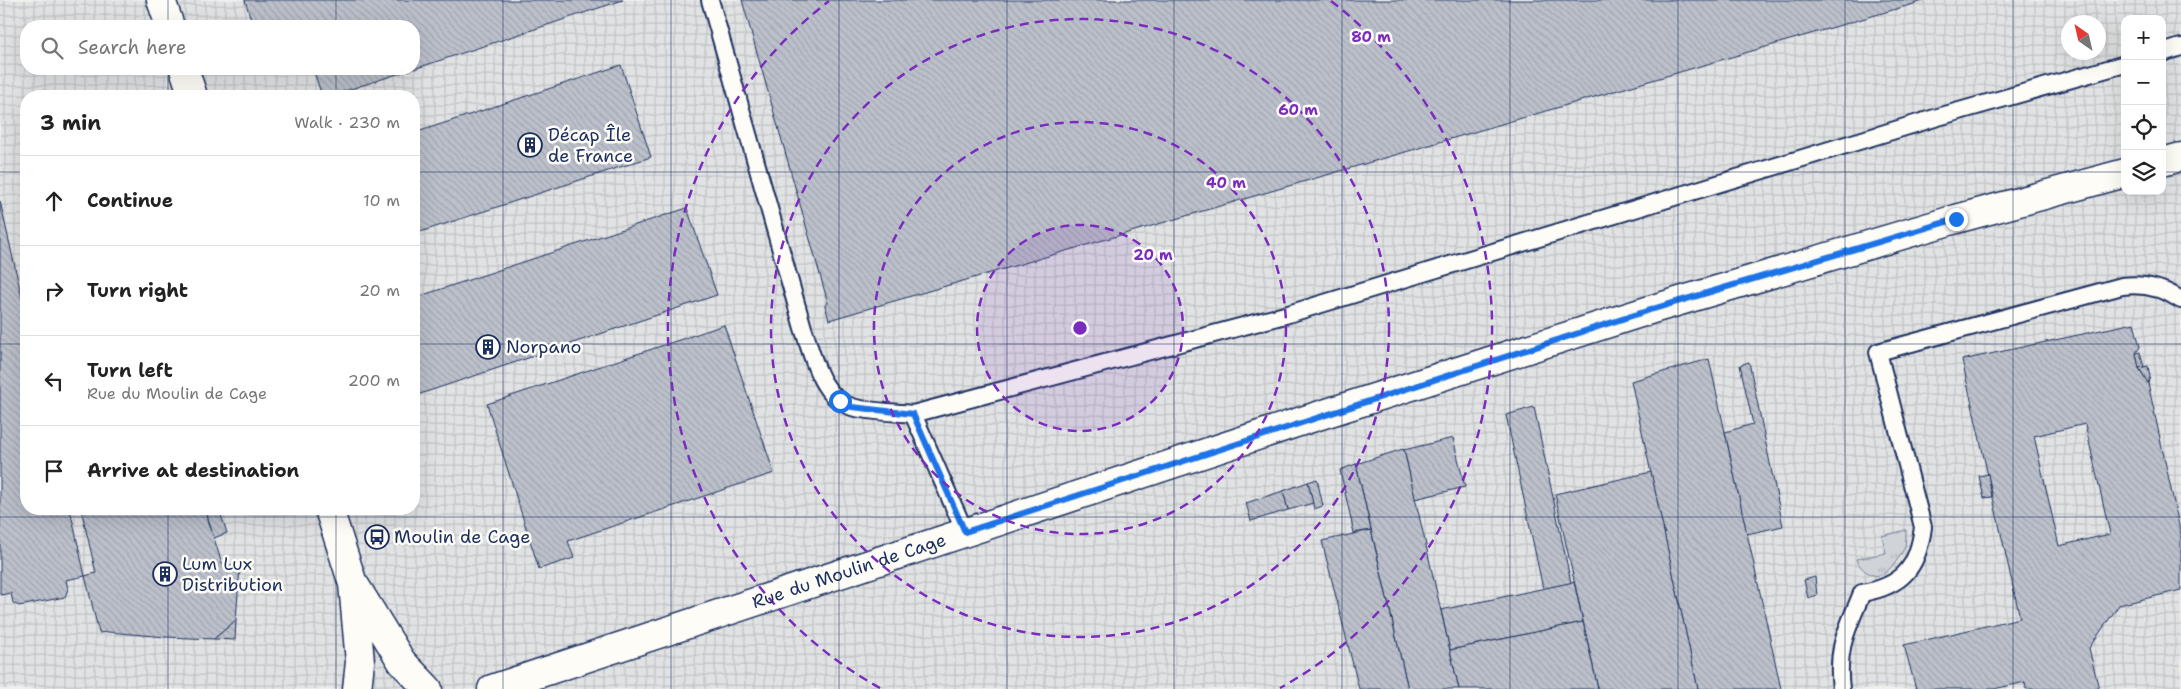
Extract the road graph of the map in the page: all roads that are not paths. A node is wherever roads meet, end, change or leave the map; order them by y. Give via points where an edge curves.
1 (161, 0) edge
2 (710, 0) edge
3 (168, 20) edge
4 (2181, 48) edge
5 (2166, 52) edge
6 (2121, 65) edge
7 (186, 75) edge
8 (191, 90) edge
9 (2181, 157) edge
10 (2166, 161) edge
11 (2121, 174) edge
12 (2181, 300) edge
13 (913, 414) junction
14 (331, 515) edge
15 (965, 532) junction
16 (353, 584) junction
17 (357, 689) edge
18 (428, 689) edge
19 (492, 689) edge
20 (1841, 689) edge

1 - 3 street
2 - 13 lane via 803,328 819,373 828,390 852,407
4 - 5 lane
6 - 13 lane via 1928,120 1285,315
7 - 8 street
9 - 10 street
11 - 15 street, Rue du Moulin de Cage via 1956,219 1653,309
12 - 20 lane via 2151,286 2122,286 1878,352 1923,527 1916,557 1904,574 1882,590 1862,593 1841,646
13 - 15 lane
14 - 16 street
15 - 19 street, Rue du Moulin de Cage
16 - 17 street via 360,662
16 - 18 street via 402,662

